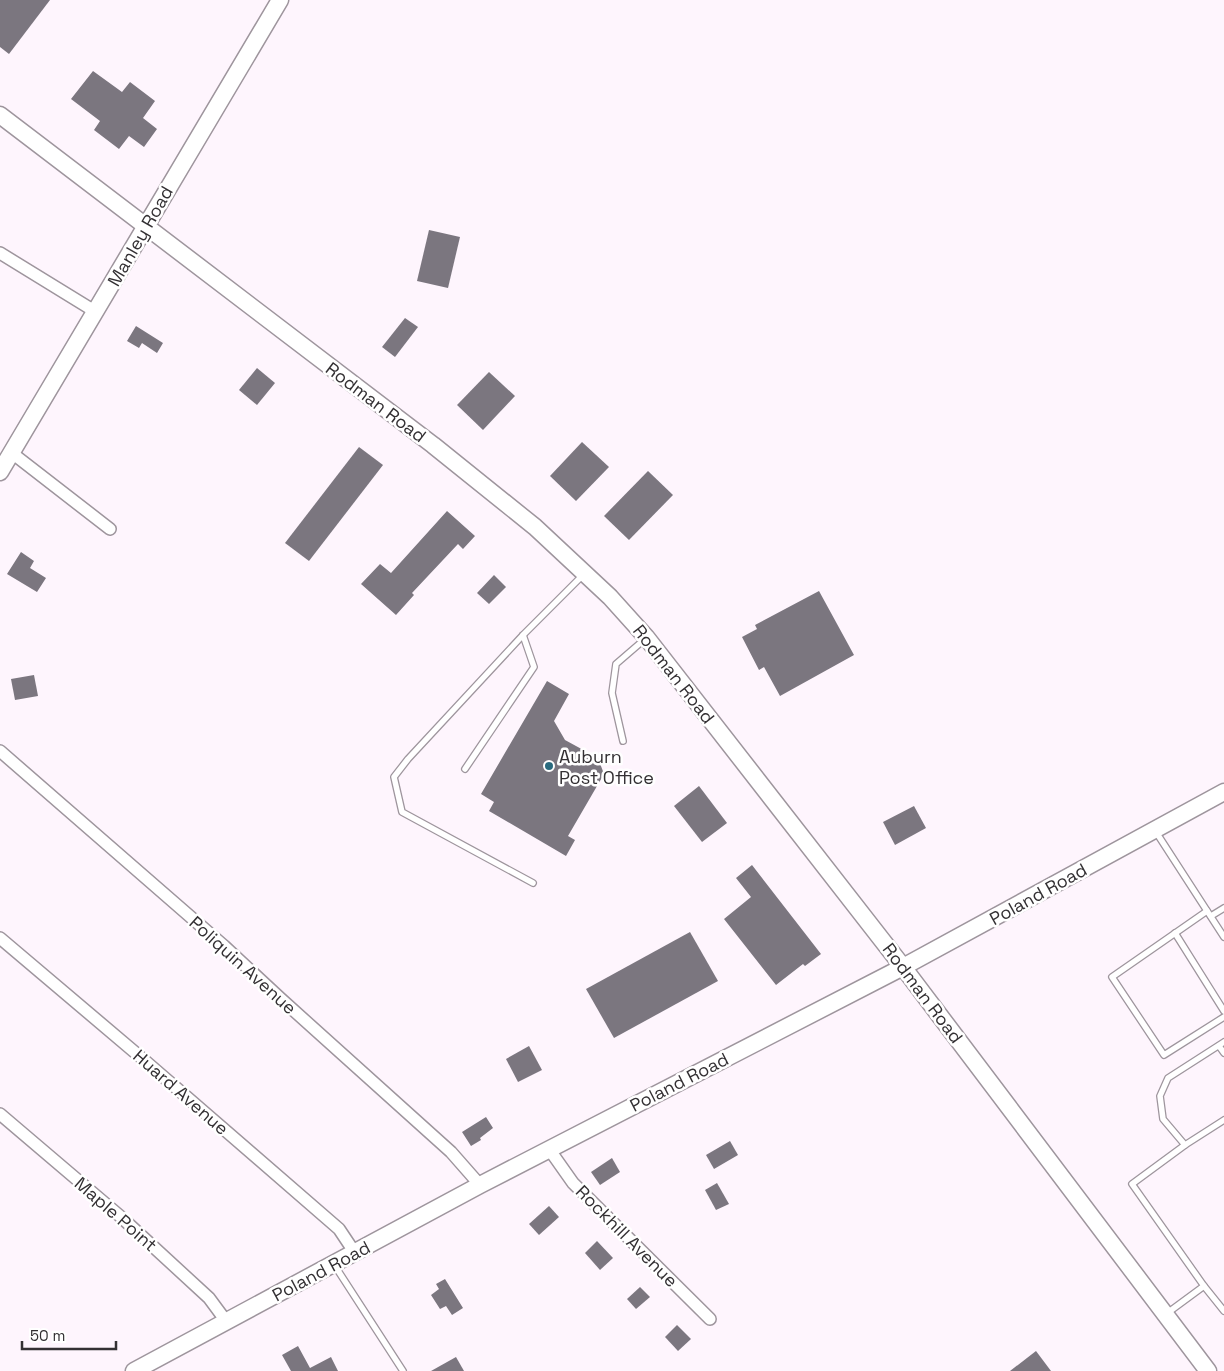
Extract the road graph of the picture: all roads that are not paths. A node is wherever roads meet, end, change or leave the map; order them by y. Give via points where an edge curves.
1 (280, 0) edge
2 (0, 115) edge
3 (146, 226) junction
4 (0, 253) edge
5 (96, 312) junction
6 (12, 453) junction
7 (0, 472) edge
8 (110, 529) dead end
9 (585, 572) junction
10 (523, 636) junction
11 (646, 637) junction
12 (623, 741) dead end
13 (0, 751) edge
14 (465, 769) dead end
15 (1224, 792) edge
16 (1155, 830) junction
17 (532, 883) dead end
18 (1224, 908) edge
19 (1207, 910) junction
20 (1211, 916) junction
21 (1175, 933) junction
22 (1224, 937) edge
23 (0, 938) edge
24 (903, 967) junction
25 (1224, 1011) edge
26 (1224, 1017) edge
27 (1222, 1044) edge
28 (1224, 1053) edge
29 (0, 1114) edge
30 (1224, 1120) edge
31 (1185, 1145) junction
32 (549, 1149) junction
33 (480, 1185) junction
34 (355, 1253) junction
35 (333, 1264) junction
36 (1204, 1286) junction
37 (1224, 1310) edge
38 (1166, 1314) junction
39 (710, 1319) dead end
40 (226, 1321) junction
41 (134, 1371) edge
42 (402, 1371) edge
43 (1208, 1371) edge

1 - 3 street, Manley Road
2 - 3 street, Rodman Road
3 - 5 street, Manley Road
3 - 9 street, Rodman Road via 434,446 542,532
4 - 5 street
5 - 6 street, Manley Road
6 - 7 street, Manley Road
6 - 8 street
9 - 10 lane
9 - 11 street, Rodman Road
10 - 14 lane via 534,668
10 - 17 lane via 394,777 402,812
11 - 12 lane via 616,664 612,693
11 - 24 street, Rodman Road
13 - 33 street, Poliquin Avenue via 224,946 451,1152
15 - 16 street, Poland Road
16 - 19 lane
16 - 24 street, Poland Road
18 - 20 lane
19 - 20 lane
19 - 21 lane
20 - 22 lane
21 - 25 lane
21 - 26 lane via 1112,978 1164,1055
23 - 34 street, Huard Avenue via 339,1229
24 - 32 street, Poland Road
24 - 38 street, Rodman Road
27 - 28 lane
27 - 31 lane via 1168,1078 1160,1096 1163,1119
29 - 40 street, Maple Point via 209,1298
30 - 31 lane
31 - 36 lane via 1132,1184
32 - 33 street, Poland Road
32 - 39 street, Rockhill Avenue via 573,1183
33 - 34 street, Poland Road
34 - 35 street, Poland Road
35 - 40 street, Poland Road
35 - 42 lane
36 - 37 lane
36 - 38 lane
38 - 43 street, Rodman Road
40 - 41 street, Poland Road

